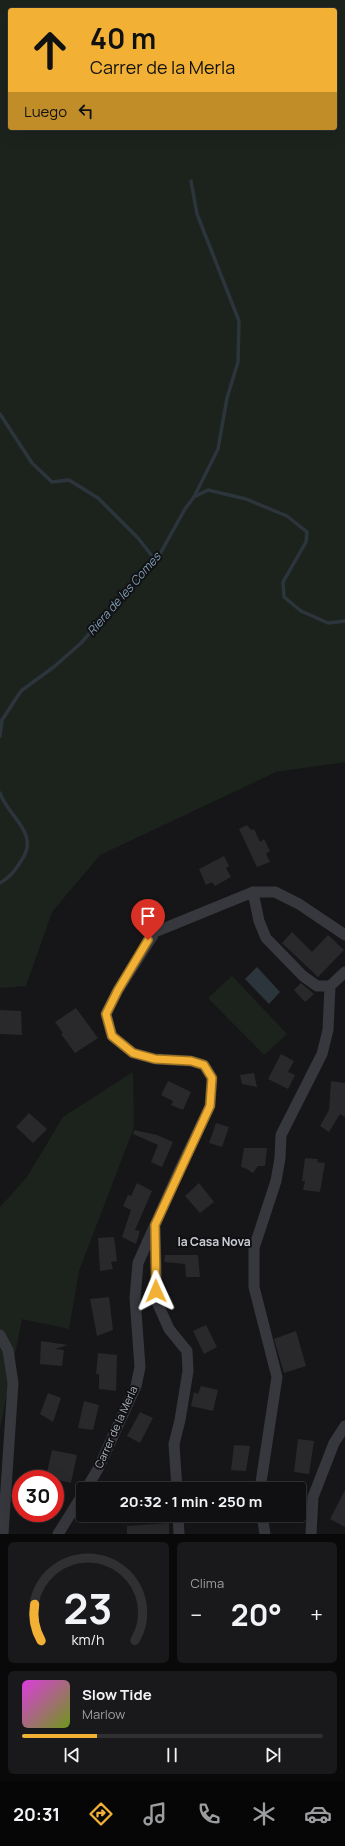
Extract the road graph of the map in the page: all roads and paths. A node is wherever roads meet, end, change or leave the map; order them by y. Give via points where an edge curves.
1 (253, 892) junction
2 (345, 935) edge
3 (345, 972) edge
4 (330, 986) junction
5 (155, 1225) junction
6 (0, 1335) edge
7 (345, 1426) edge
8 (90, 1482) edge
9 (177, 1482) edge
10 (261, 1482) edge
11 (76, 1505) edge
12 (178, 1522) edge
13 (263, 1522) edge
14 (3, 1534) edge
15 (58, 1534) edge
16 (179, 1534) edge
17 (265, 1534) edge
18 (311, 1534) edge

1 - 2 street, Carrer de la Merla via 275,892 299,904
1 - 4 street via 259,921 266,938 303,976 318,986
1 - 5 street, Carrer de la Merla via 155,932 118,990 106,1014 112,1036 133,1053 155,1059 191,1061 204,1065 212,1078 210,1106
3 - 4 street
4 - 10 street via 328,1030 322,1054 281,1135 276,1181 254,1248 254,1287 277,1377
5 - 8 street, Carrer de la Merla via 138,1263 135,1298 140,1367 136,1386
5 - 9 street via 156,1302 169,1329 187,1351 188,1371 174,1444
6 - 14 street via 8,1350 13,1383
7 - 18 street via 334,1443 313,1497
11 - 15 street
12 - 16 street
13 - 17 street

